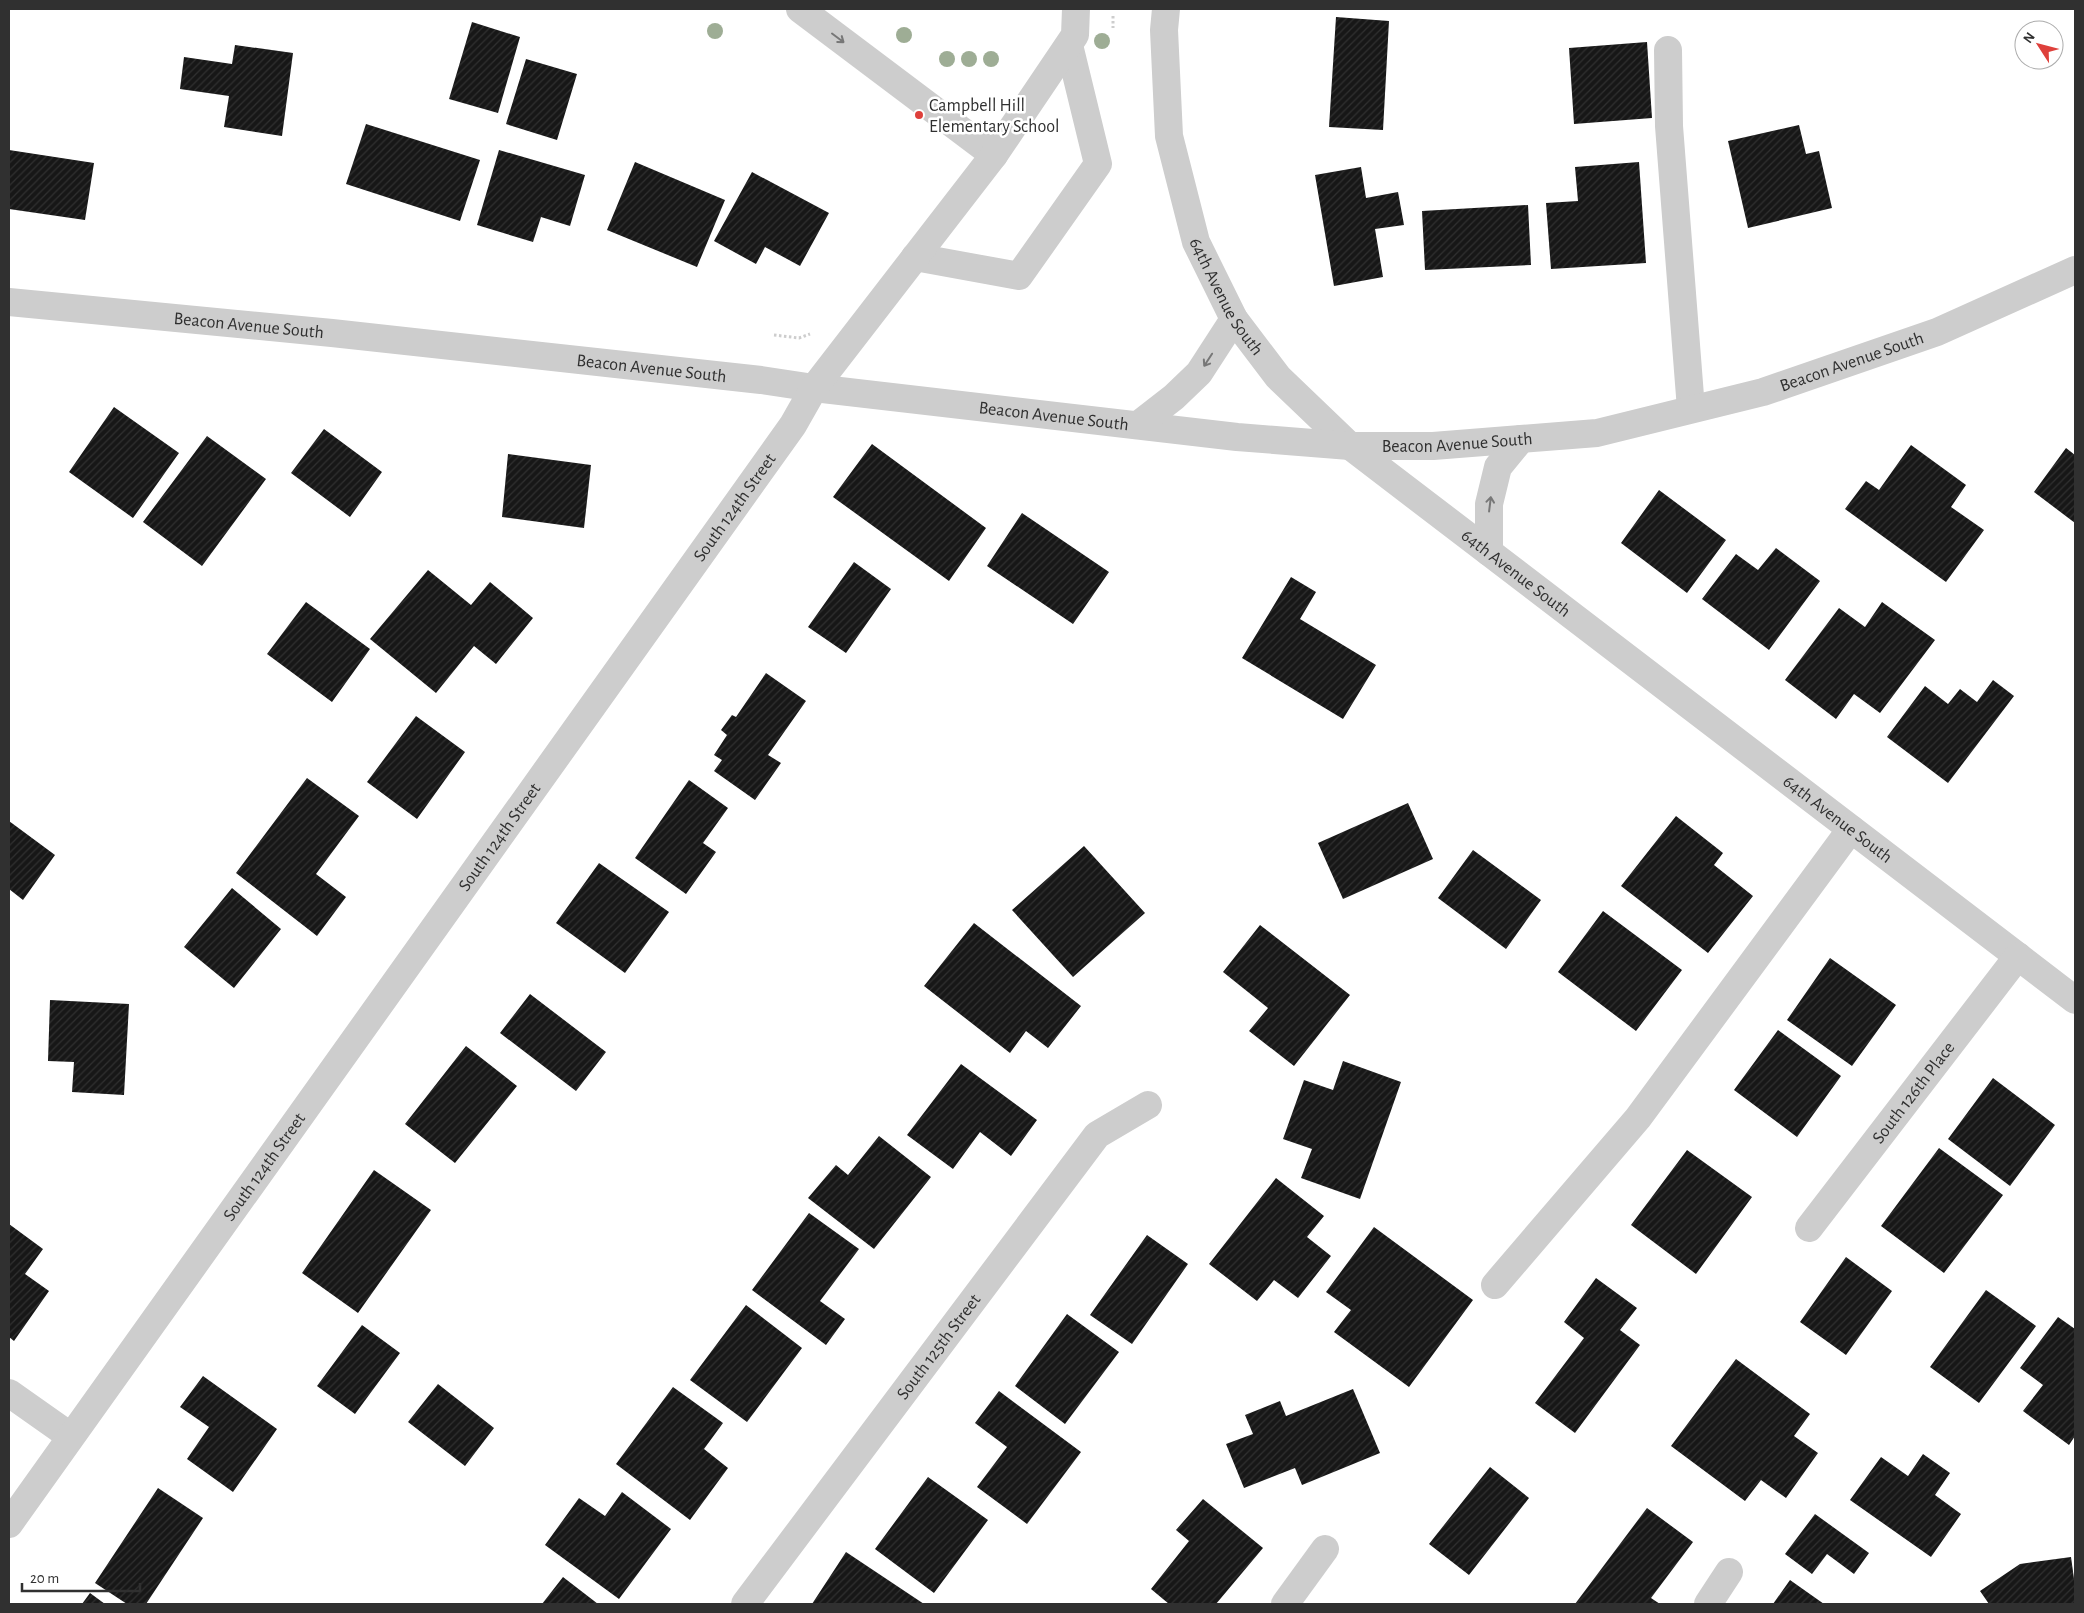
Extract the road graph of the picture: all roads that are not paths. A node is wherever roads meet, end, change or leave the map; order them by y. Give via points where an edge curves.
1 (800, 9) edge
2 (1076, 9) edge
3 (1166, 9) edge
4 (1069, 45) junction
5 (1668, 50) dead end
6 (994, 155) junction
7 (915, 257) junction
8 (2075, 270) edge
9 (9, 302) edge
10 (1234, 319) junction
11 (814, 388) junction
12 (1691, 410) junction
13 (1138, 425) junction
14 (1521, 439) junction
15 (1350, 446) junction
16 (1489, 552) junction
17 (1851, 829) junction
18 (2018, 956) junction
19 (2075, 1000) edge
20 (1148, 1104) dead end
21 (1809, 1228) dead end
22 (1496, 1285) dead end
23 (9, 1394) edge
24 (70, 1436) junction
25 (9, 1524) edge
26 (1325, 1549) dead end
27 (1729, 1572) dead end
28 (745, 1604) edge
29 (1285, 1604) edge
30 (1708, 1604) edge

1 -> 6 street
2 - 4 street via 1076,35
3 - 10 street, 64th Avenue South via 1169,136 1196,242
4 - 6 street, South 124th Street
4 - 7 street via 1098,164 1019,276
5 - 12 street via 1669,126
6 - 7 street, South 124th Street
7 - 11 street, South 124th Street
8 - 12 street, Beacon Avenue South via 1937,332 1763,392
9 - 11 street, Beacon Avenue South via 332,333
10 -> 13 street via 1200,373
10 - 15 street, 64th Avenue South via 1278,377
11 - 13 street, Beacon Avenue South
11 - 24 street, South 124th Street via 793,425
12 - 14 street, Beacon Avenue South via 1597,433
13 - 15 street, Beacon Avenue South
14 - 15 street, Beacon Avenue South via 1433,446
16 -> 14 street via 1489,504 1498,467
15 - 16 street, 64th Avenue South
16 - 17 street, 64th Avenue South
17 - 18 street, 64th Avenue South
17 - 22 street via 1638,1118
18 - 19 street, 64th Avenue South
18 - 21 street, South 126th Place
20 - 28 street, South 125th Street via 1097,1135
23 - 24 street
24 - 25 street, South 124th Street
26 - 29 street
27 - 30 street

